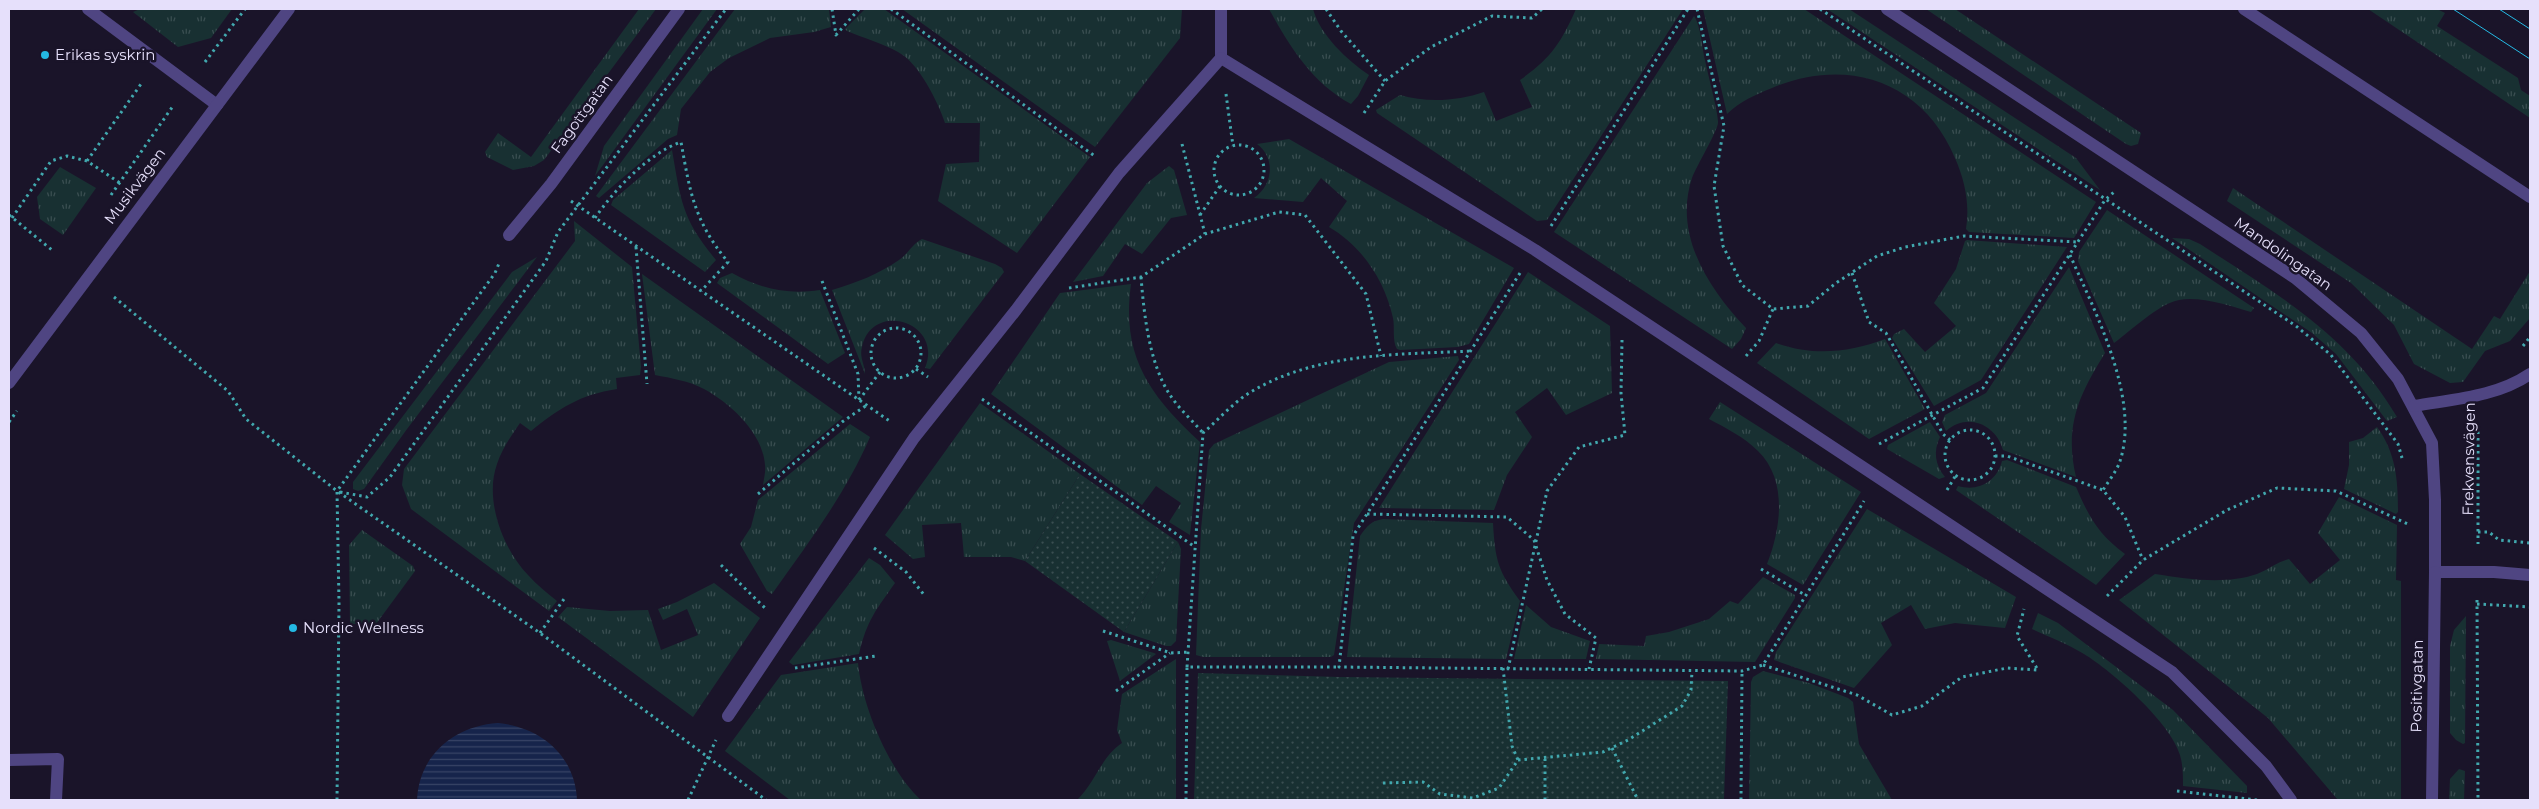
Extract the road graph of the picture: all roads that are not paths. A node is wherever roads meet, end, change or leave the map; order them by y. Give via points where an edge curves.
1 (88, 9) edge
2 (289, 9) edge
3 (678, 9) edge
4 (1221, 9) edge
5 (1887, 9) edge
6 (2244, 9) edge
7 (1221, 58) junction
8 (217, 104) junction
9 (2530, 197) edge
10 (509, 235) road end
11 (2530, 374) edge
12 (9, 383) edge
13 (2414, 406) junction
14 (2435, 572) junction
15 (2530, 576) edge
16 (728, 716) road end
17 (9, 760) edge
18 (56, 800) edge
19 (2291, 800) edge
20 (2432, 800) edge

1 - 8 street
2 - 8 street, Musikvägen
3 - 10 street, Fagottgatan via 551,184
4 - 7 street
5 - 13 street, Mandolingatan via 2295,278 2360,333 2398,379
6 - 9 street
7 - 16 street via 1119,173 914,438
7 - 19 street via 1535,250 2172,672 2266,766
8 - 12 street, Musikvägen
11 - 13 street via 2518,382 2481,395
13 - 14 street, Mandolingatan via 2432,443
14 - 15 street
14 - 20 street, Positivgatan
17 - 18 street via 58,759

